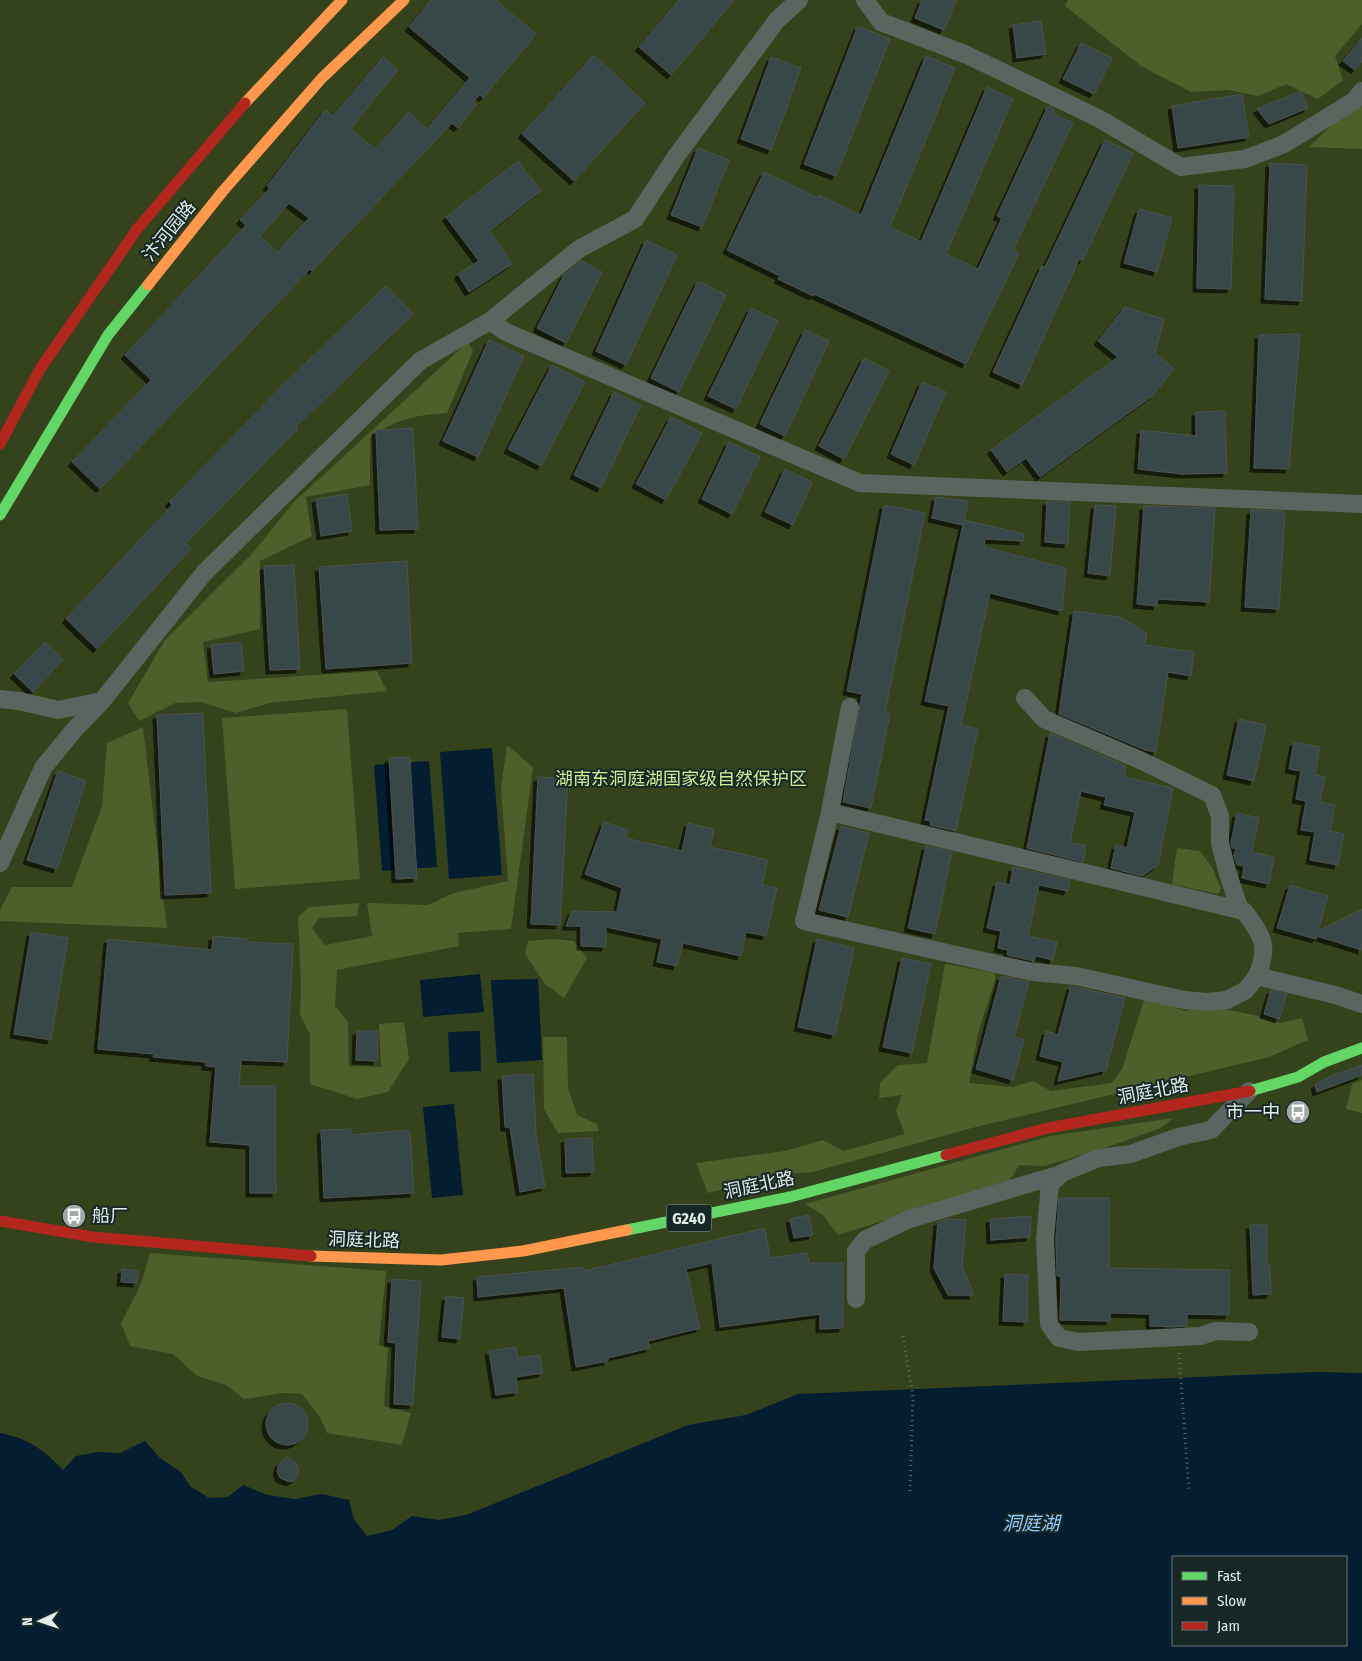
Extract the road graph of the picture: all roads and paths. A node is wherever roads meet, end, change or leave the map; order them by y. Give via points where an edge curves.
1 (342, 0) edge
2 (404, 0) edge
3 (799, 0) edge
4 (865, 0) edge
5 (1362, 91) edge
6 (490, 321) junction
7 (0, 444) edge
8 (1362, 504) edge
9 (0, 515) edge
10 (1025, 698) dead end
11 (0, 699) edge
12 (102, 701) junction
13 (850, 707) dead end
14 (830, 812) junction
15 (0, 863) edge
16 (1240, 910) junction
17 (1258, 976) junction
18 (1362, 1004) edge
19 (1362, 1036) edge
20 (1362, 1048) edge
21 (1314, 1055) dead end
22 (1249, 1091) junction
23 (1128, 1101) dead end
24 (1062, 1174) junction
25 (0, 1212) edge
26 (0, 1221) edge
27 (856, 1300) dead end
28 (1249, 1332) dead end
29 (903, 1336) dead end
30 (1178, 1336) junction
31 (910, 1492) dead end
32 (1189, 1492) dead end

1 - 7 main road, 汴河园路 via 238,111 138,228 40,369
2 - 9 main road, 汴河园路 via 322,78 223,191 108,335
3 - 6 street via 777,20 677,154 635,219 579,249
4 - 5 street via 882,22 967,55 1098,118 1181,166 1245,159 1284,144 1354,101
6 - 8 street via 506,332 860,483
6 - 12 street via 420,362 212,566
10 - 16 street via 1044,719 1212,795 1220,816 1220,843
11 - 12 street via 58,710
12 - 15 street via 43,768
13 - 14 street
14 - 16 street
14 - 17 street via 804,921 1033,972 1076,976 1184,1000 1227,1000 1246,990
16 - 17 street via 1263,936 1263,962
17 - 18 street via 1335,994
19 - 21 main road
20 - 22 main road, 洞庭北路 / G240 via 1324,1062 1298,1077
22 - 24 street via 1211,1130 1178,1137 1132,1154 1099,1158
22 - 26 main road, 洞庭北路 / G240 via 1048,1128 790,1197 533,1249 441,1260 341,1258 168,1245 93,1237
23 - 25 main road, 洞庭北路 / G240 via 809,1183 536,1240 480,1246 428,1251 340,1248 146,1234
24 - 27 street via 907,1220 865,1240 856,1251
24 - 30 street via 1050,1184 1045,1240 1049,1324 1059,1338 1079,1342
28 - 30 street
29 - 31 path via 913,1397
30 - 32 path

